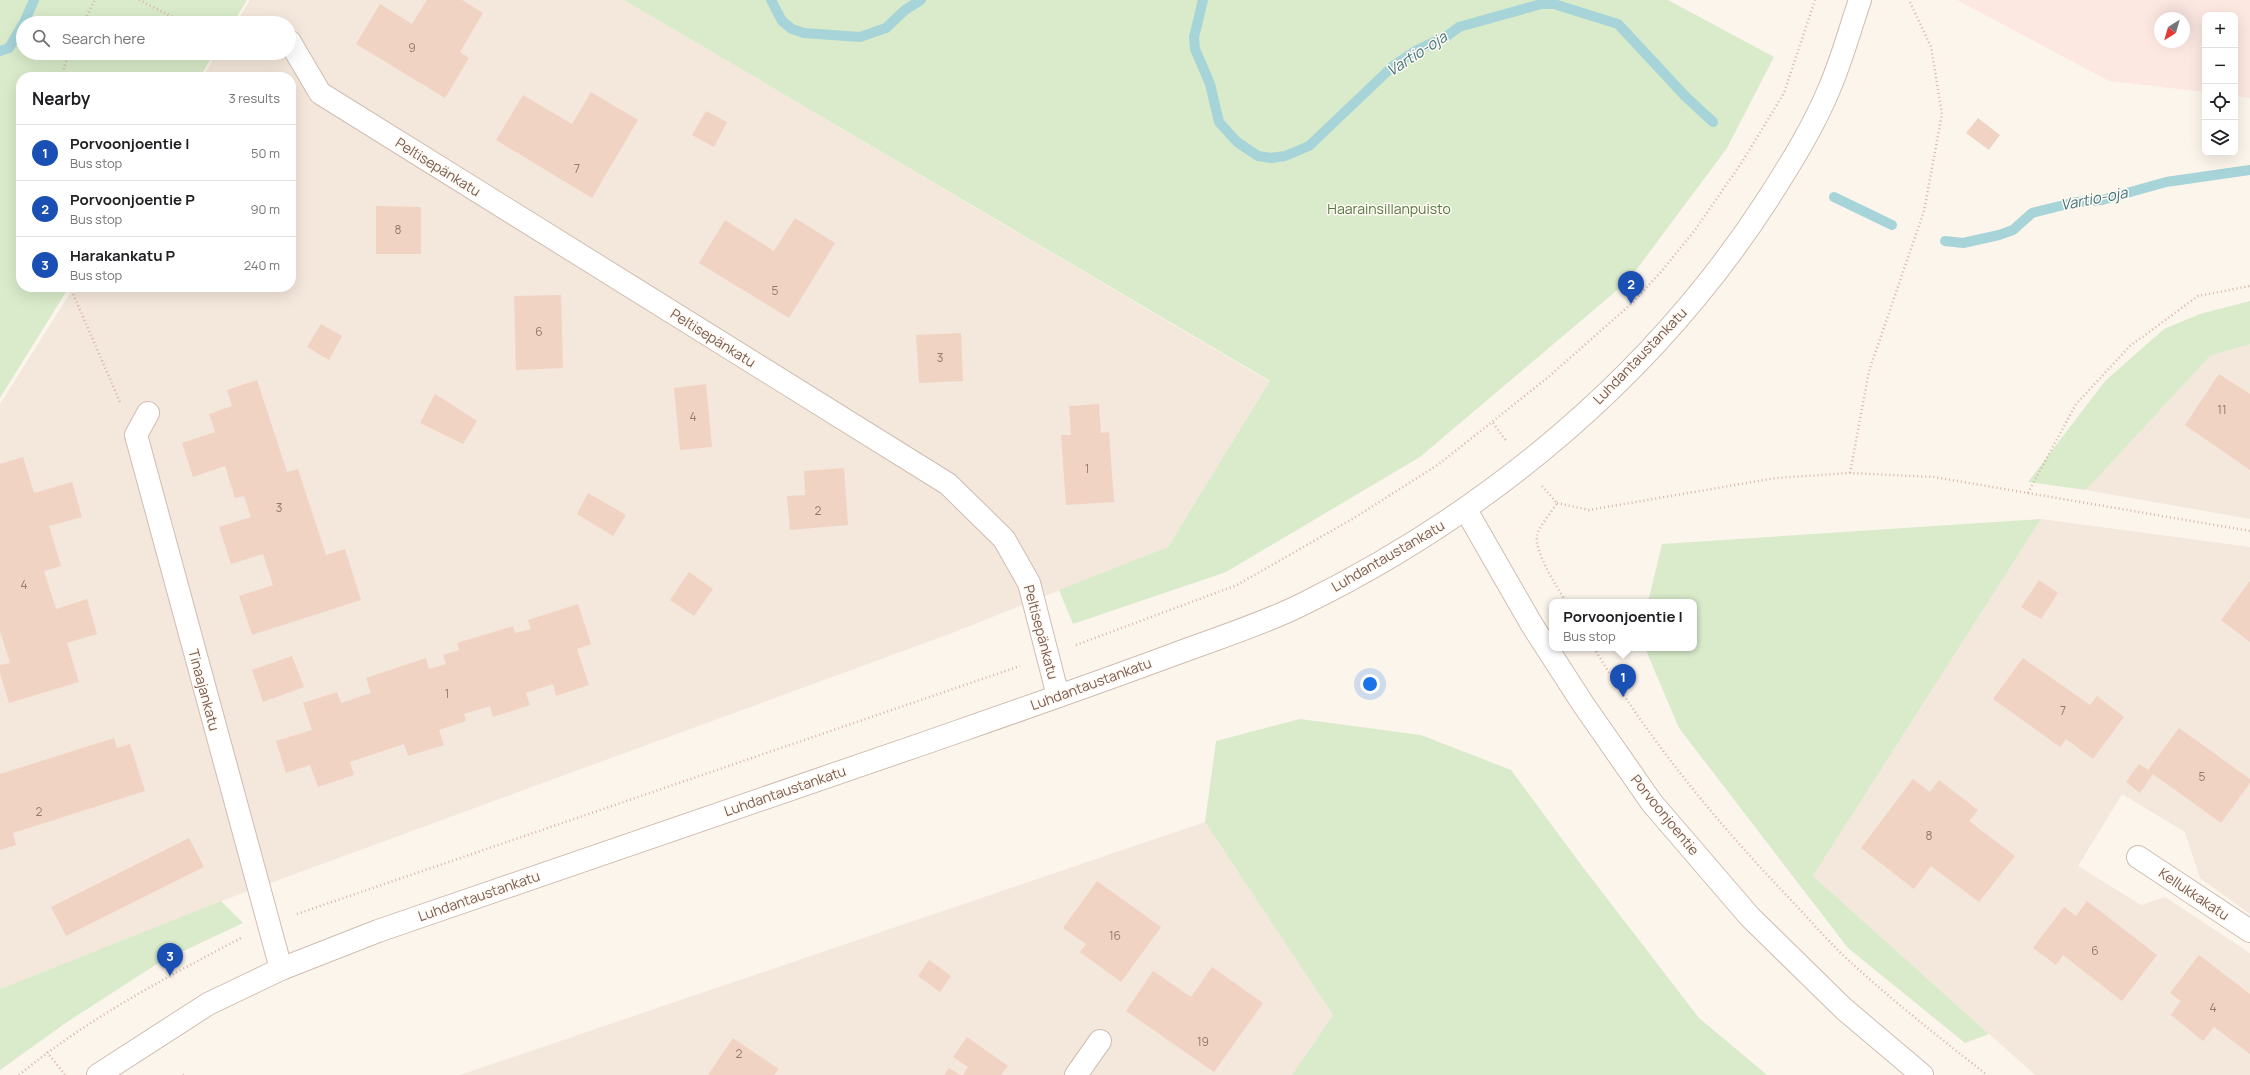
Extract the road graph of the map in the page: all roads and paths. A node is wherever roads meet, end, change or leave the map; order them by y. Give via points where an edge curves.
1 (95, 0) edge
2 (139, 0) edge
3 (1815, 0) edge
4 (1860, 0) edge
5 (1909, 0) edge
6 (87, 16) edge
7 (171, 16) edge
8 (296, 52) edge
9 (67, 60) edge
10 (63, 72) edge
11 (2250, 286) edge
12 (72, 292) edge
13 (148, 413) dead end
14 (1493, 423) junction
15 (136, 435) junction
16 (1525, 466) junction
17 (1850, 473) junction
18 (2028, 493) junction
19 (1557, 503) junction
20 (1466, 510) junction
21 (2250, 531) edge
22 (1564, 599) edge
23 (1596, 651) edge
24 (1048, 656) junction
25 (1058, 696) junction
26 (2138, 857) dead end
27 (267, 924) junction
28 (2250, 931) edge
29 (281, 969) junction
30 (1100, 1041) dead end
31 (47, 1052) junction
32 (19, 1075) edge
33 (65, 1075) edge
34 (98, 1075) edge
35 (1076, 1075) edge
36 (1922, 1075) edge
37 (1987, 1075) edge

1 - 6 path
2 - 7 path
3 - 14 path via 1784,93 1742,162 1695,230 1631,304
4 - 16 street, Luhdantaustankatu via 1830,88 1792,161 1744,236 1698,295 1656,342 1595,404
5 - 17 path via 1931,47 1942,114 1924,211 1869,371
8 - 24 street, Peltisepänkatu via 320,93 948,484 1004,539 1029,583
9 - 10 path
11 - 18 path via 2198,296 2130,346 2076,404
12 - 15 path
13 - 15 street
14 - 16 path
14 - 24 path via 1433,468 1354,518 1237,585
15 - 27 street, Tinaajankatu
16 - 19 path
16 - 20 street, Luhdantaustankatu
17 - 18 path via 1934,477
17 - 19 path via 1776,478 1589,510
18 - 21 path
19 - 22 path via 1537,534 1540,552
20 - 25 street, Luhdantaustankatu via 1392,557 1300,606 1204,644
20 - 36 street, Porvoonjoentie via 1553,658 1652,803 1750,917 1844,1009
23 - 37 path via 1623,697 1670,761 1745,852 1844,957
24 - 25 street, Peltisepänkatu
24 - 27 path
25 - 29 street, Luhdantaustankatu via 378,931
26 - 28 street, Kellukkakatu
27 - 29 street, Tinaajankatu
27 - 31 path via 144,990
29 - 34 street, Luhdantaustankatu via 208,1004
30 - 35 street
31 - 32 path
31 - 33 path

